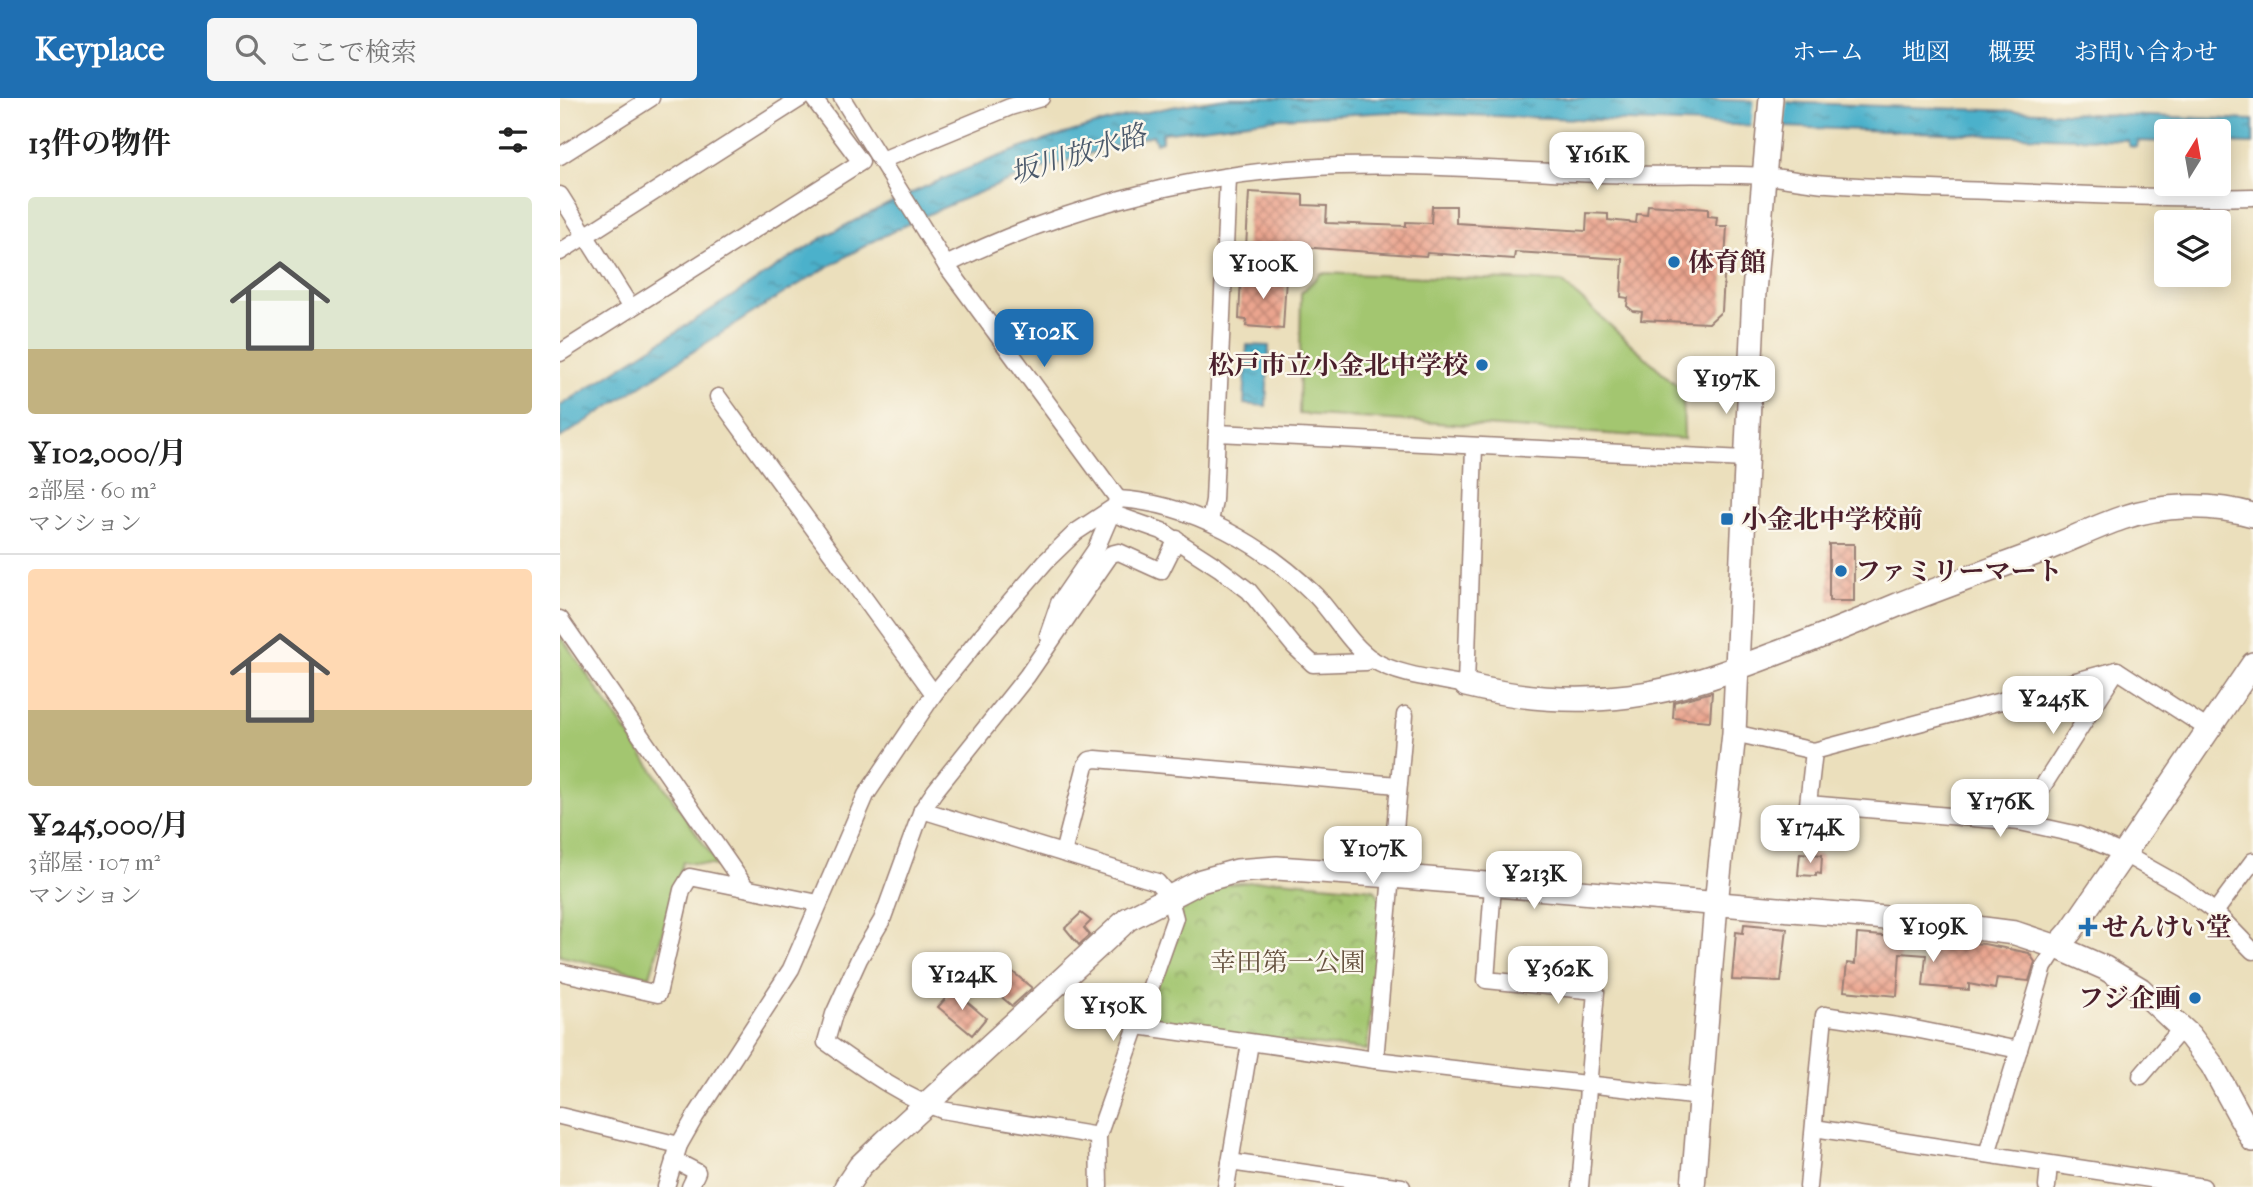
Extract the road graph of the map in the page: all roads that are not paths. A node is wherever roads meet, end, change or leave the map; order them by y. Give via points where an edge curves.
1 (650, 98) edge
2 (801, 98) edge
3 (813, 98) edge
4 (842, 98) edge
5 (1041, 98) edge
6 (1771, 98) edge
7 (560, 156) edge
8 (885, 166) junction
9 (1765, 172) junction
10 (1228, 178) junction
11 (560, 195) edge
12 (2253, 197) edge
13 (585, 236) junction
14 (560, 251) edge
15 (944, 261) junction
16 (631, 309) junction
17 (560, 353) edge
18 (718, 397) dead end
19 (1217, 433) junction
20 (1474, 447) junction
21 (1745, 459) junction
22 (1114, 506) junction
23 (2253, 515) edge
24 (1210, 522) junction
25 (1177, 539) junction
26 (560, 619) edge
27 (1041, 654) junction
28 (1373, 659) junction
29 (2253, 664) edge
30 (1738, 668) junction
31 (2117, 670) junction
32 (1466, 685) junction
33 (934, 694) junction
34 (1405, 715) dead end
35 (2208, 729) junction
36 (1734, 733) junction
37 (1814, 751) junction
38 (1398, 785) junction
39 (922, 810) junction
40 (2020, 822) junction
41 (1063, 853) junction
42 (2124, 854) junction
43 (2253, 862) edge
44 (1392, 876) junction
45 (1493, 886) junction
46 (746, 888) junction
47 (1169, 896) junction
48 (818, 903) junction
49 (1716, 904) junction
50 (2215, 912) junction
51 (2057, 947) junction
52 (2253, 951) edge
53 (560, 972) edge
54 (1138, 1026) junction
55 (2182, 1028) junction
56 (1250, 1043) junction
57 (2018, 1050) junction
58 (1375, 1060) junction
59 (2141, 1076) dead end
60 (1589, 1086) junction
61 (1701, 1097) junction
62 (927, 1105) junction
63 (560, 1116) edge
64 (1814, 1128) junction
65 (1098, 1136) junction
66 (2253, 1140) edge
67 (677, 1152) junction
68 (1987, 1154) junction
69 (1230, 1162) junction
70 (2049, 1164) junction
71 (2119, 1181) edge
72 (2192, 1186) edge
73 (666, 1187) edge
74 (690, 1187) edge
75 (846, 1187) edge
76 (1099, 1187) edge
77 (1226, 1187) edge
78 (1402, 1187) edge
79 (1580, 1187) edge
80 (1693, 1187) edge
81 (1808, 1187) edge
82 (2047, 1187) edge

1 - 7 street
2 - 13 street
3 - 16 street via 861,162
4 - 8 street
5 - 8 street via 1010,107
6 - 9 street
8 - 15 street
9 - 10 street via 1662,176 1372,166 1255,172
9 - 12 street via 1862,186
9 - 21 street
10 - 15 street via 1119,200
10 - 19 street
11 - 13 street
13 - 14 street
13 - 16 street
15 - 22 street
16 - 17 street
18 - 33 street
19 - 20 street
19 - 24 street
20 - 21 street
20 - 32 street
21 - 30 street
22 - 24 street via 1164,505
22 - 25 street
22 - 27 street via 1096,550 1059,603
22 - 33 street via 1076,532 1046,561
23 - 30 street via 2198,507 2124,517
24 - 28 street via 1301,582
25 - 27 street via 1161,571 1119,552 1111,554
25 - 28 street via 1249,591 1313,664
26 - 46 street
27 - 39 street
28 - 32 street via 1409,673
29 - 35 street
30 - 32 street via 1667,690 1597,699 1528,696
30 - 36 street
31 - 35 street
31 - 37 street
31 - 40 street
33 - 48 street via 866,795
34 - 38 street
35 - 42 street
36 - 37 street
36 - 49 street
37 - 40 street via 1808,804
38 - 41 street via 1090,760
38 - 44 street
39 - 41 street
39 - 62 street via 882,920 859,959 826,1042
40 - 42 street via 2079,835
41 - 47 street via 1157,882
42 - 50 street via 2181,886
42 - 51 street
43 - 50 street
44 - 45 street
44 - 47 street via 1277,868 1237,871
44 - 58 street
45 - 49 street
45 - 60 street via 1486,980 1596,991
46 - 48 street
46 - 53 street via 690,877 682,890 658,994
47 - 54 street via 1175,918
47 - 62 street via 1128,919
48 - 67 street via 791,969
49 - 51 street via 1921,921 2015,933
49 - 61 street
50 - 52 street
51 - 55 street via 2140,989
51 - 57 street via 2044,967
54 - 56 street
54 - 65 street
55 - 59 street
55 - 66 street via 2212,1065
56 - 58 street
56 - 69 street
57 - 64 street via 1824,1016
57 - 68 street
58 - 60 street
60 - 61 street
60 - 79 street
61 - 80 street
62 - 65 street
62 - 75 street via 860,1166
63 - 67 street
64 - 68 street
64 - 81 street
65 - 76 street
67 - 73 street
67 - 74 street via 697,1172
68 - 70 street
69 - 77 street
69 - 78 street
70 - 71 street
70 - 82 street
71 - 72 street

